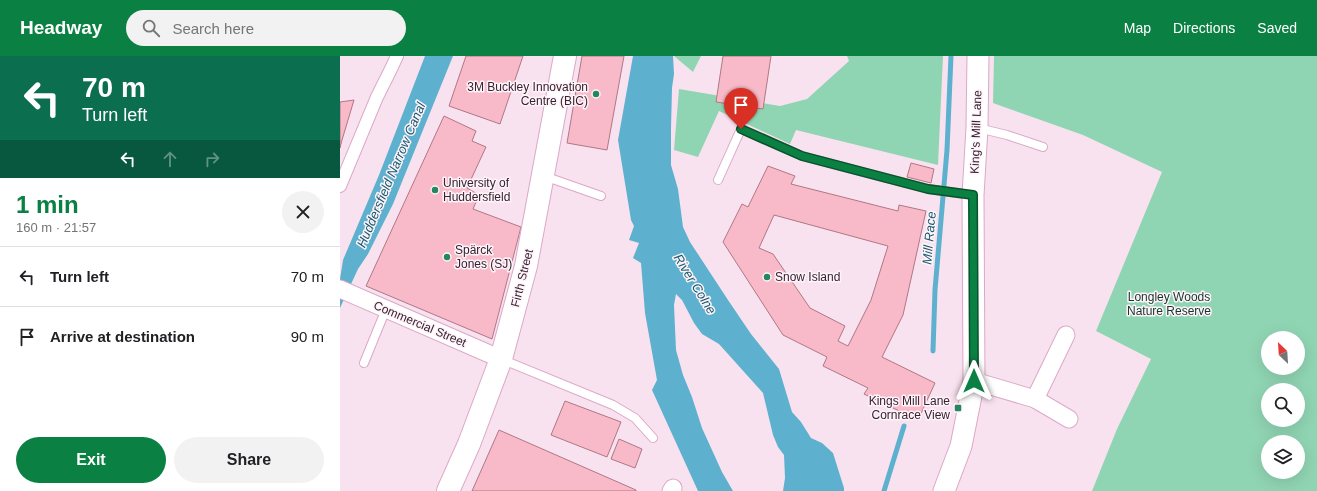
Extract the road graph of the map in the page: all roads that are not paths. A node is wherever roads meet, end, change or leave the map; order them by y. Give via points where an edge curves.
1 (397, 56) edge
2 (565, 56) edge
3 (978, 56) edge
4 (977, 128) junction
5 (1043, 147) dead end
6 (543, 176) junction
7 (718, 180) dead end
8 (340, 186) edge
9 (973, 195) junction
10 (601, 196) dead end
11 (340, 289) edge
12 (386, 309) junction
13 (1066, 335) dead end
14 (501, 359) junction
15 (364, 363) dead end
16 (974, 381) junction
17 (1035, 399) junction
18 (1069, 419) dead end
19 (653, 438) dead end
20 (448, 491) edge
21 (944, 491) edge

1 - 8 street
2 - 6 main road, Firth Street
3 - 4 street, King's Mill Lane
4 - 5 lane via 1006,134
4 - 9 street, King's Mill Lane
6 - 10 lane
6 - 14 main road, Firth Street via 526,266
7 - 9 lane via 741,129 802,156 928,189
9 - 16 street, King's Mill Lane
11 - 12 street, Commercial Street
12 - 14 street, Commercial Street
12 - 15 lane
13 - 17 street
14 - 19 lane via 613,405 635,418
14 - 20 main road, Firth Street
16 - 17 street
16 - 21 street, King's Mill Lane via 961,446
17 - 18 street

